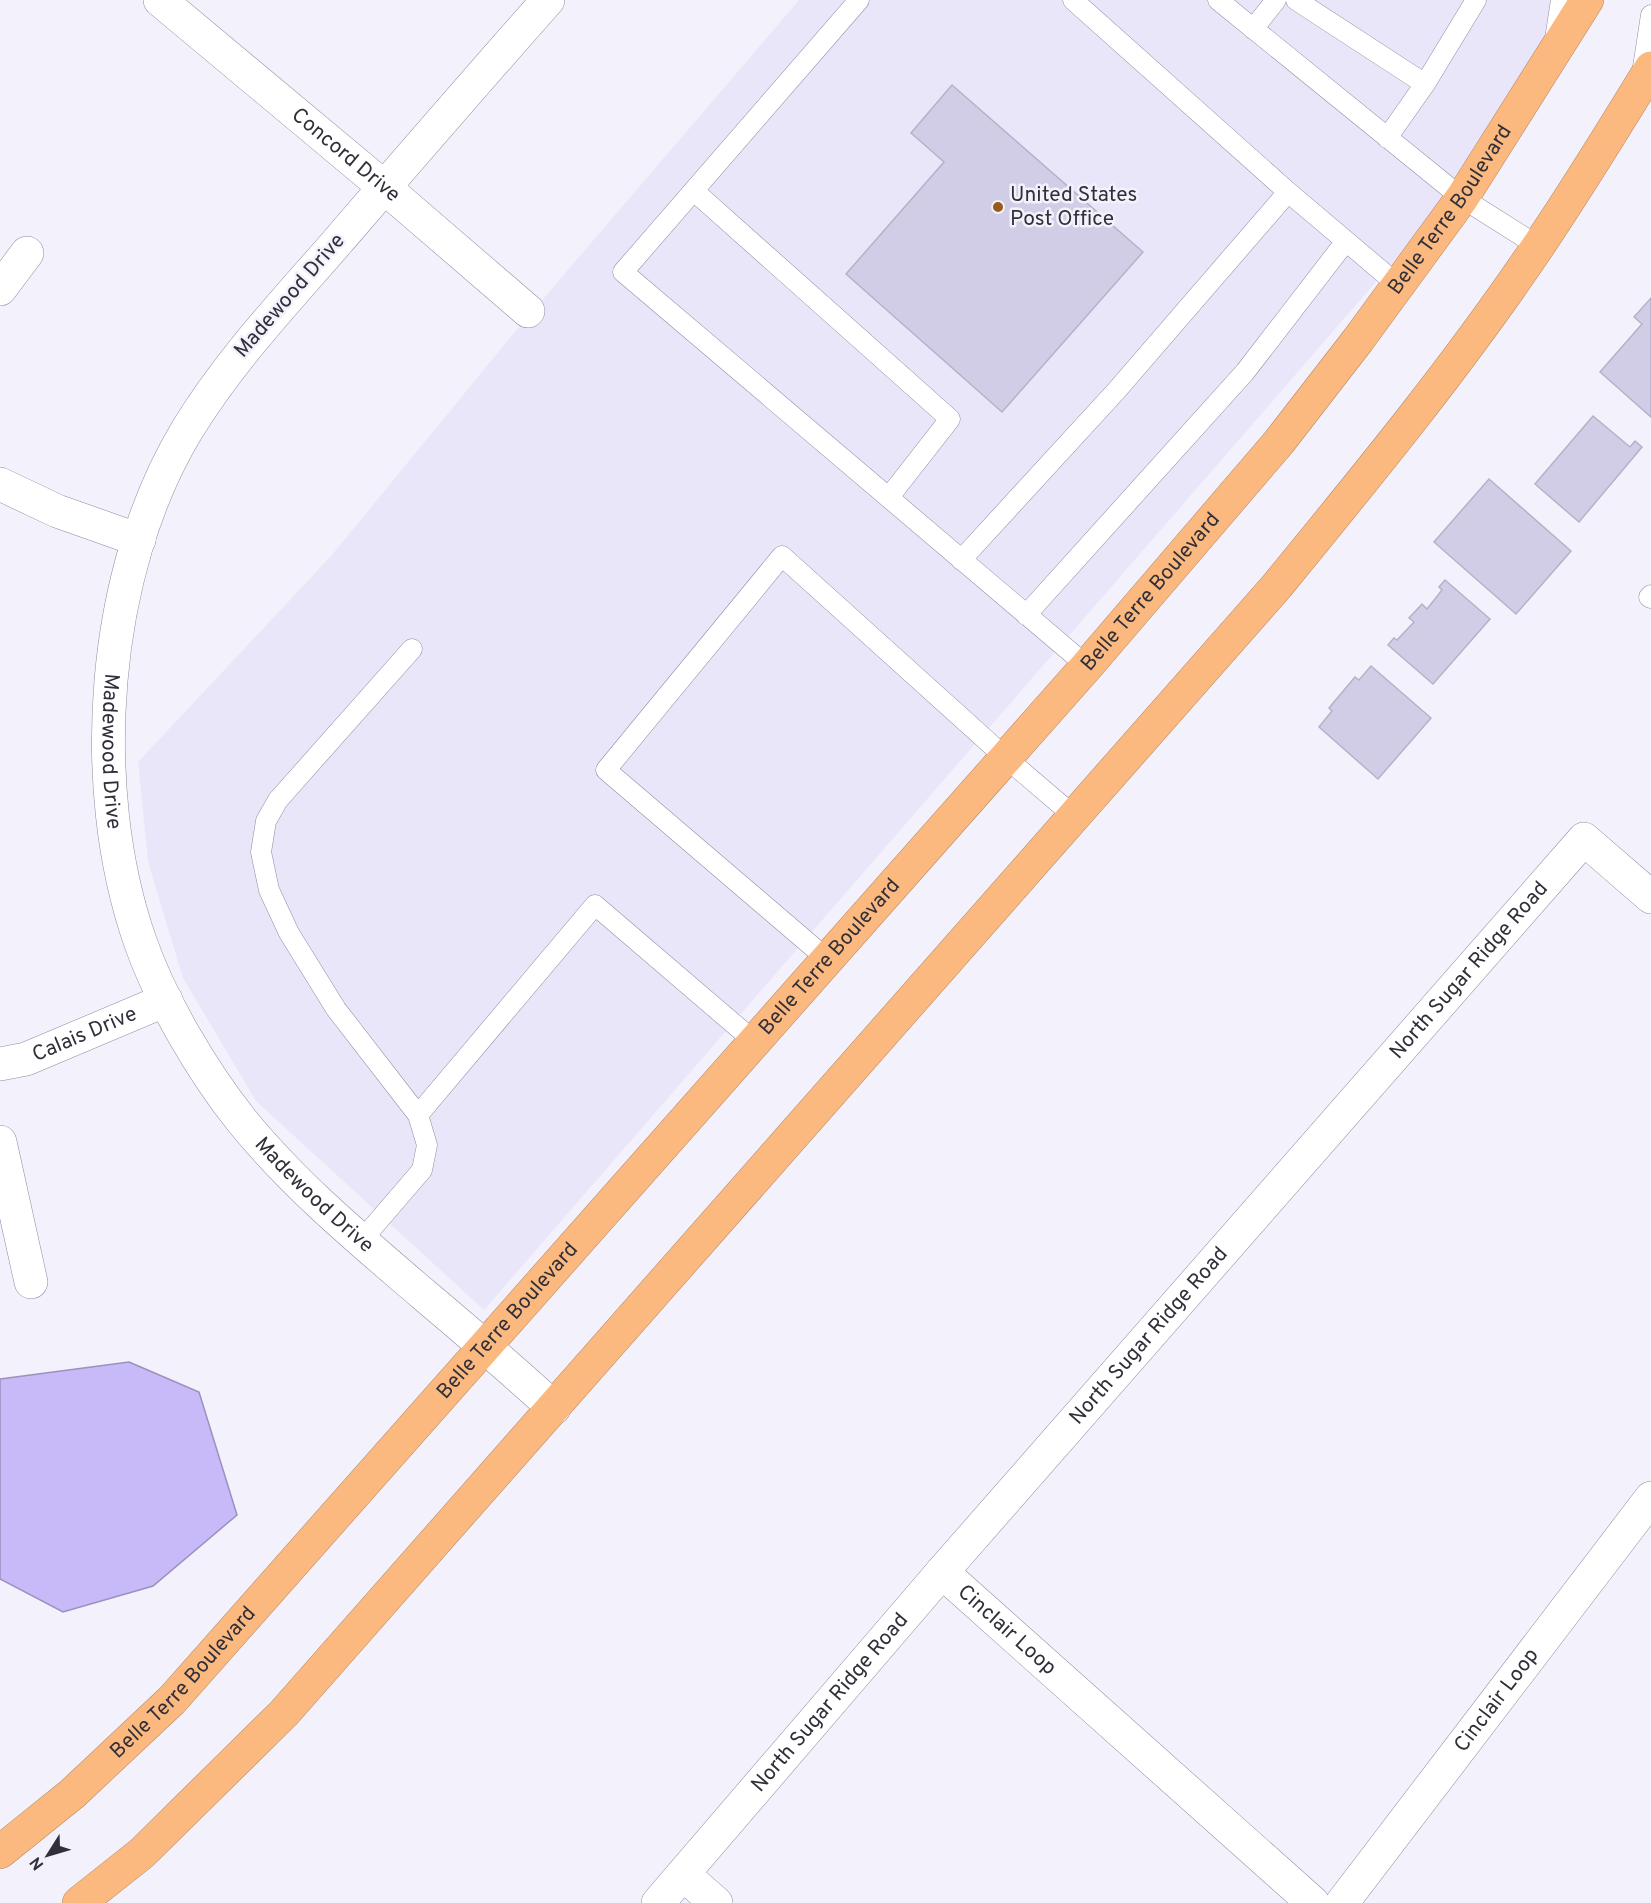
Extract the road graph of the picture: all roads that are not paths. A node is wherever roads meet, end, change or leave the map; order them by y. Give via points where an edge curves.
1 (160, 0) edge
2 (548, 0) edge
3 (859, 0) edge
4 (1073, 0) edge
5 (1218, 0) edge
6 (1276, 0) edge
7 (1296, 0) edge
8 (1476, 0) edge
9 (1561, 0) edge
10 (1587, 0) edge
11 (1651, 15) edge
12 (1253, 29) junction
13 (1553, 57) junction
14 (1646, 77) edge
15 (1425, 84) junction
16 (1388, 138) junction
17 (384, 187) junction
18 (694, 191) junction
19 (1288, 192) junction
20 (1462, 198) junction
21 (1346, 241) junction
22 (1538, 246) junction
23 (27, 253) dead end
24 (1398, 285) junction
25 (0, 289) edge
26 (528, 311) dead end
27 (0, 484) edge
28 (889, 497) junction
29 (139, 540) junction
30 (961, 560) junction
31 (1026, 615) junction
32 (412, 649) dead end
33 (1087, 666) junction
34 (1006, 758) junction
35 (1074, 816) junction
36 (1651, 897) edge
37 (827, 960) junction
38 (166, 1000) junction
39 (755, 1042) junction
40 (0, 1064) edge
41 (418, 1115) junction
42 (0, 1142) edge
43 (361, 1241) junction
44 (31, 1282) dead end
45 (486, 1347) junction
46 (554, 1407) junction
47 (1651, 1498) edge
48 (942, 1572) junction
49 (0, 1852) edge
50 (683, 1874) junction
51 (79, 1903) edge
52 (658, 1903) edge
53 (716, 1903) edge
54 (1313, 1903) edge
55 (1342, 1903) edge

1 - 17 street, Concord Drive
2 - 17 street, Madewood Drive
3 - 18 lane
4 - 19 lane
5 - 12 lane
6 - 12 lane
7 - 15 lane
8 - 15 lane
9 - 13 lane
10 - 13 highway, Belle Terre Boulevard
11 - 14 lane
12 - 16 lane
13 - 20 highway, Belle Terre Boulevard
14 - 22 highway
15 - 16 lane
16 - 20 lane
17 - 26 street, Concord Drive
17 - 29 street, Madewood Drive via 230,367 186,431 157,488
18 - 28 lane via 950,419
18 - 28 lane via 623,272
19 - 21 lane
19 - 30 lane via 1117,390
20 - 22 lane
20 - 24 highway, Belle Terre Boulevard
21 - 24 lane
21 - 31 lane via 1245,372
22 - 35 highway via 1375,465 1276,587
23 - 25 street
24 - 33 highway, Belle Terre Boulevard via 1279,442
27 - 29 street via 57,511
28 - 30 lane
29 - 38 street, Madewood Drive via 122,602 112,667 111,796 121,869 140,942
30 - 31 lane
31 - 33 lane
32 - 41 lane via 278,800 266,822 261,852 269,890 289,933 336,1009
33 - 34 highway, Belle Terre Boulevard
34 - 35 lane
34 - 37 highway, Belle Terre Boulevard
34 - 37 lane via 782,556 606,770
35 - 46 highway
36 - 48 street, North Sugar Ridge Road via 1584,839
37 - 39 highway, Belle Terre Boulevard
38 - 40 street, Calais Drive via 26,1059
38 - 43 street, Madewood Drive via 204,1068 242,1121 289,1173
39 - 41 lane via 595,905
39 - 45 highway, Belle Terre Boulevard
41 - 43 lane via 427,1145 422,1170
42 - 44 street
43 - 45 street, Madewood Drive
45 - 46 street, Madewood Drive
45 - 49 highway, Belle Terre Boulevard via 172,1700 72,1794
46 - 51 highway via 284,1713 142,1853
47 - 55 street, Cinclair Loop
48 - 50 street, North Sugar Ridge Road
48 - 54 street, Cinclair Loop
50 - 52 street, North Sugar Ridge Road
50 - 53 street

